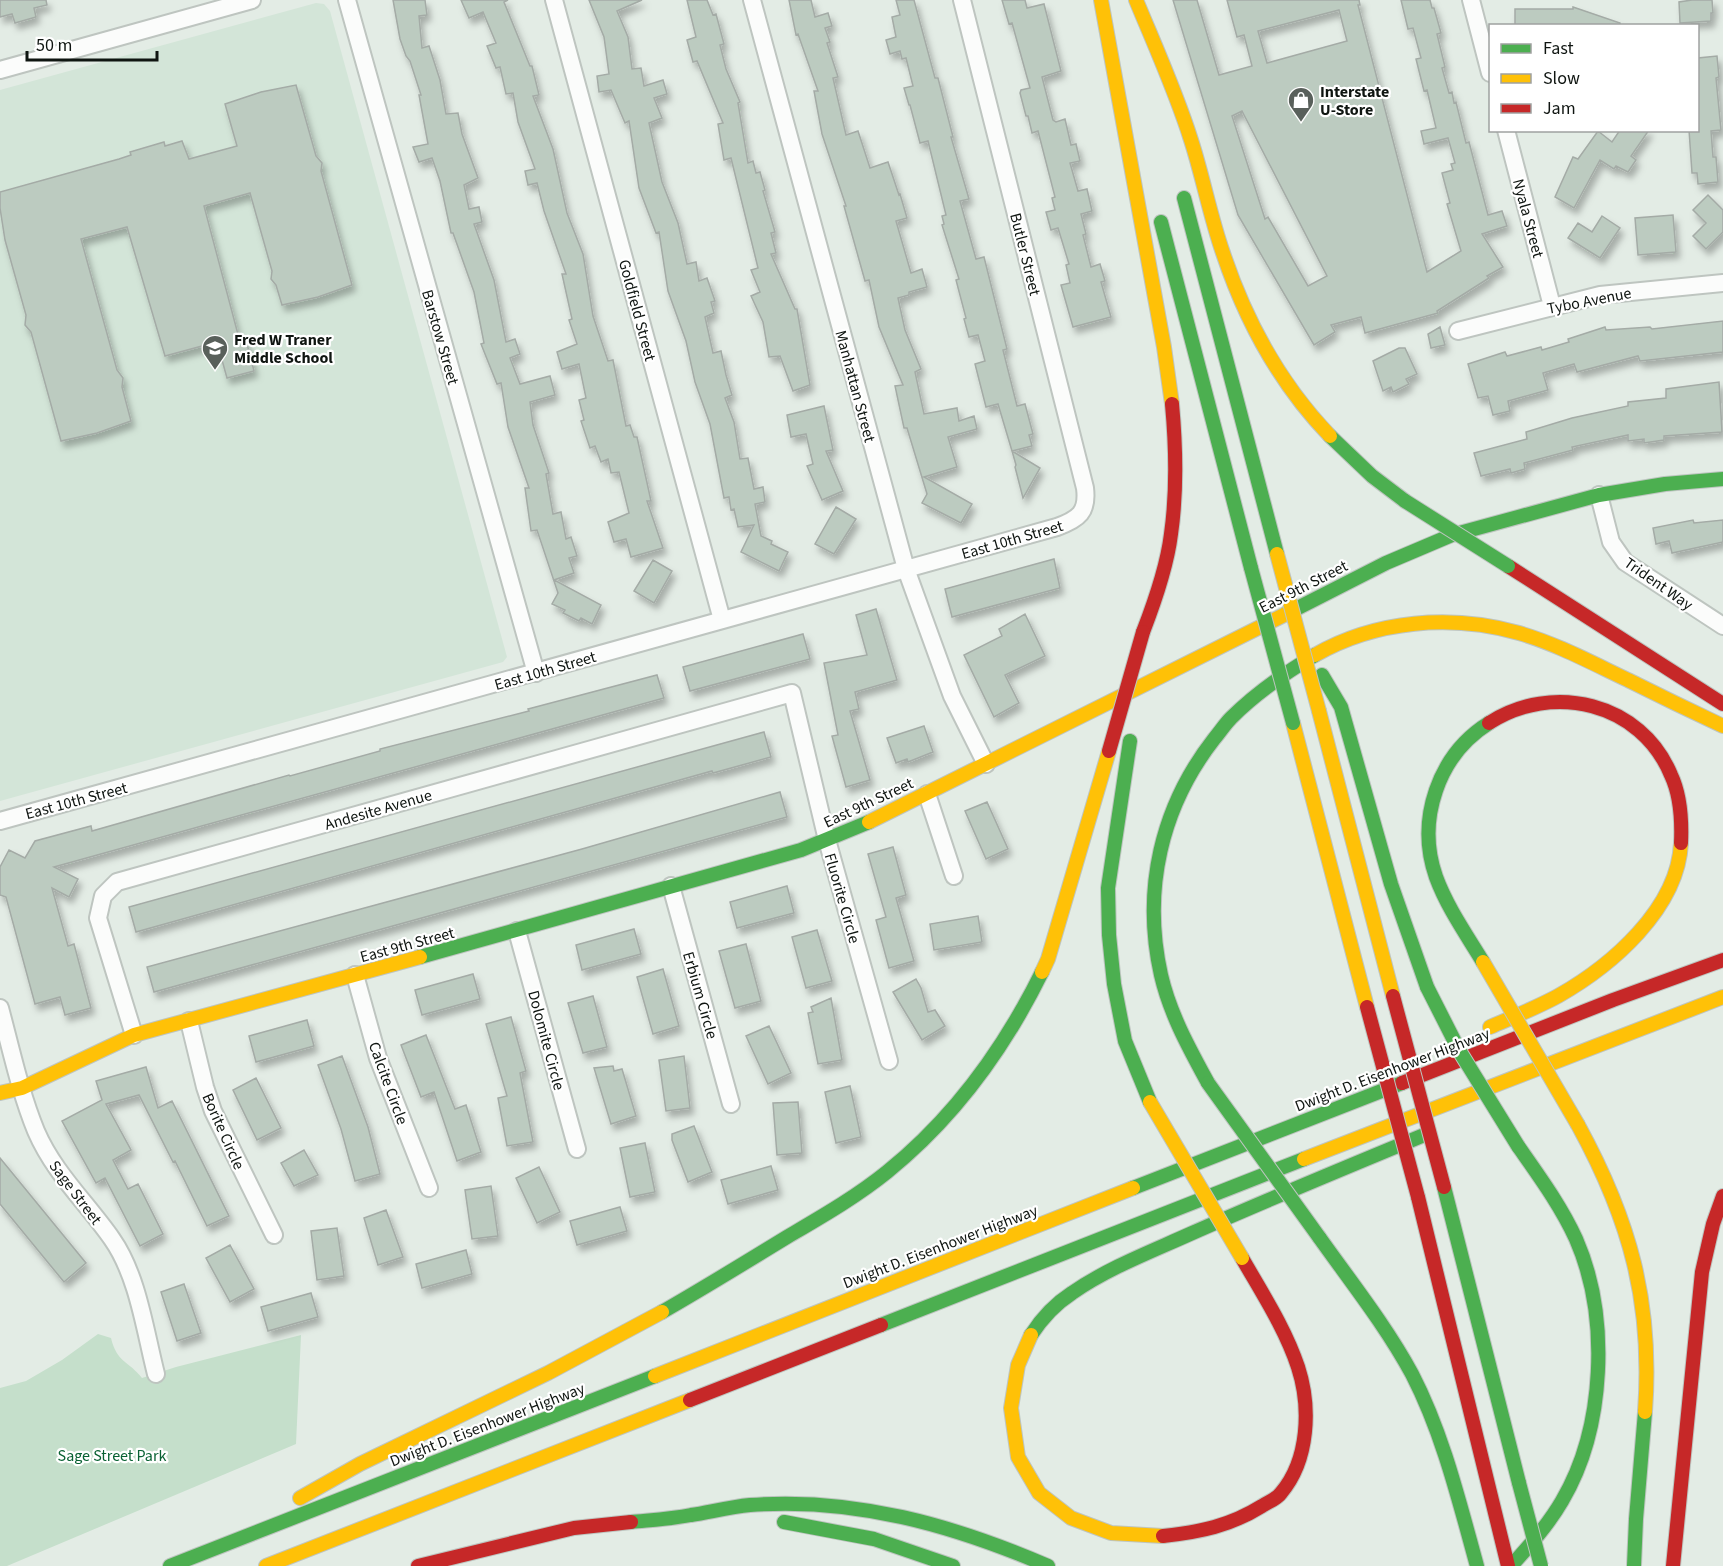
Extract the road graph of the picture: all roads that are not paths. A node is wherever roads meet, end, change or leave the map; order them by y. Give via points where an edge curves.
1 (252, 0) edge
2 (347, 0) edge
3 (554, 0) edge
4 (752, 0) edge
5 (962, 0) edge
6 (1102, 0) edge
7 (1134, 0) edge
8 (1471, 0) edge
9 (1489, 66) edge
10 (1150, 69) dead end
11 (0, 70) edge
12 (1507, 132) edge
13 (1142, 151) dead end
14 (1180, 184) dead end
15 (1158, 209) dead end
16 (1723, 283) edge
17 (1552, 306) junction
18 (1458, 332) dead end
19 (1723, 479) edge
20 (1599, 495) junction
21 (1084, 509) joint
22 (906, 569) junction
23 (1155, 602) junction
24 (722, 620) junction
25 (1723, 626) edge
26 (1300, 643) junction
27 (536, 673) junction
28 (793, 699) joint
29 (1723, 704) edge
30 (1138, 706) dead end
31 (1723, 726) edge
32 (1132, 735) dead end
33 (986, 764) junction
34 (927, 794) junction
35 (0, 821) edge
36 (827, 840) junction
37 (954, 876) dead end
38 (670, 886) junction
39 (517, 931) junction
40 (1723, 960) edge
41 (355, 975) junction
42 (1723, 997) edge
43 (0, 1008) edge
44 (1723, 1008) edge
45 (189, 1021) junction
46 (1692, 1024) dead end
47 (134, 1035) junction
48 (1442, 1048) dead end
49 (1421, 1058) dead end
50 (889, 1061) dead end
51 (1567, 1076) dead end
52 (1545, 1085) dead end
53 (22, 1088) junction
54 (0, 1093) edge
55 (1502, 1103) dead end
56 (731, 1104) dead end
57 (1480, 1112) dead end
58 (1447, 1126) dead end
59 (1270, 1134) junction
60 (577, 1149) dead end
61 (429, 1188) dead end
62 (1723, 1196) edge
63 (274, 1235) dead end
64 (156, 1374) dead end
65 (688, 1516) junction
66 (749, 1518) dead end
67 (770, 1520) dead end
68 (1250, 1529) dead end
69 (1074, 1533) dead end
70 (237, 1540) junction
71 (170, 1566) edge
72 (266, 1566) edge
73 (418, 1566) edge
74 (953, 1566) edge
75 (1048, 1566) edge
76 (1477, 1566) edge
77 (1510, 1566) edge
78 (1541, 1566) edge
79 (1634, 1566) edge
80 (1673, 1566) edge

1 - 11 street
2 - 27 street, Barstow Street
3 - 24 street, Goldfield Street
4 - 22 street, Manhattan Street
5 - 21 street, Butler Street via 1083,480
6 - 13 main road
6 - 23 main road via 1172,407 1175,468 1171,535
7 - 10 main road
7 - 29 main road, bridge via 1185,122 1223,255 1245,313 1291,392 1327,434 1405,501
8 - 9 street
12 - 17 street, Nyala Street
14 - 26 main road, bridge
15 - 77 main road, bridge via 1418,1197
16 - 17 street, Tybo Avenue via 1600,295
17 - 18 street, Tybo Avenue
19 - 20 main road, East 9th Street
20 - 25 street, Trident Way via 1611,542 1625,562
20 - 33 main road, East 9th Street via 1474,528 1408,552
21 - 22 street, East 10th Street via 1077,518 1057,527
22 - 24 street, East 10th Street
22 - 33 street, Manhattan Street via 952,696
23 - 30 main road via 1156,624
23 - 70 main road, bridge via 1048,959 1018,1019 984,1073 946,1119 856,1196 640,1325 347,1471
24 - 27 street, East 10th Street
26 - 77 main road, bridge via 1341,707 1391,884 1427,987 1460,1052 1554,1198 1581,1254 1591,1288 1597,1323 1597,1395 1582,1458 1552,1517
26 - 78 main road, bridge
27 - 35 street, East 10th Street
28 - 36 street, Fluorite Circle
28 - 47 street, Andesite Avenue via 792,693 117,882 103,896 98,918
31 - 76 main road, bridge via 1560,647 1523,634 1481,625 1434,623 1386,628 1340,642 1298,664 1226,722 1195,763 1161,844 1153,910 1160,975 1173,1019 1208,1083 1411,1373 1435,1425
32 - 68 main road, bridge via 1108,888 1114,984 1125,1041 1162,1125 1242,1258 1293,1353 1306,1406 1298,1462 1281,1495
33 - 34 main road, East 9th Street
34 - 36 main road, East 9th Street
34 - 37 street
36 - 38 main road, East 9th Street
36 - 50 street, Fluorite Circle
38 - 39 main road, East 9th Street
38 - 56 street, Erbium Circle
39 - 41 main road, East 9th Street
39 - 60 street, Dolomite Circle
40 - 59 main road, Dwight D. Eisenhower Highway
41 - 45 main road, East 9th Street
41 - 61 street, Calcite Circle via 378,1058
42 - 72 main road
43 - 53 street, Sage Street
44 - 46 main road
45 - 47 main road, East 9th Street
45 - 63 street, Borite Circle via 213,1111
47 - 53 main road, East 9th Street
48 - 79 main road, bridge via 1468,1037 1566,991 1608,963 1654,913 1677,871 1683,835 1674,782 1658,749 1616,715 1570,702 1540,703 1511,710 1484,724 1470,735 1439,780 1429,814 1429,847 1443,892 1483,962 1578,1125 1622,1217 1643,1312 1646,1397
49 - 59 main road
51 - 52 main road
53 - 54 main road, East 9th Street
53 - 64 street, Sage Street via 36,1131 52,1161 113,1240 123,1259
55 - 57 main road
58 - 69 main road via 1241,1211 1094,1280 1055,1305 1037,1325 1016,1368 1010,1418 1021,1467 1033,1491 1048,1511
59 - 70 main road, Dwight D. Eisenhower Highway
62 - 80 main road via 1707,1247 1698,1296
65 - 66 main road
65 - 73 main road via 574,1528
65 - 75 main road via 749,1505 852,1508 904,1516 955,1530
67 - 74 main road via 874,1539
70 - 71 main road, Dwight D. Eisenhower Highway

